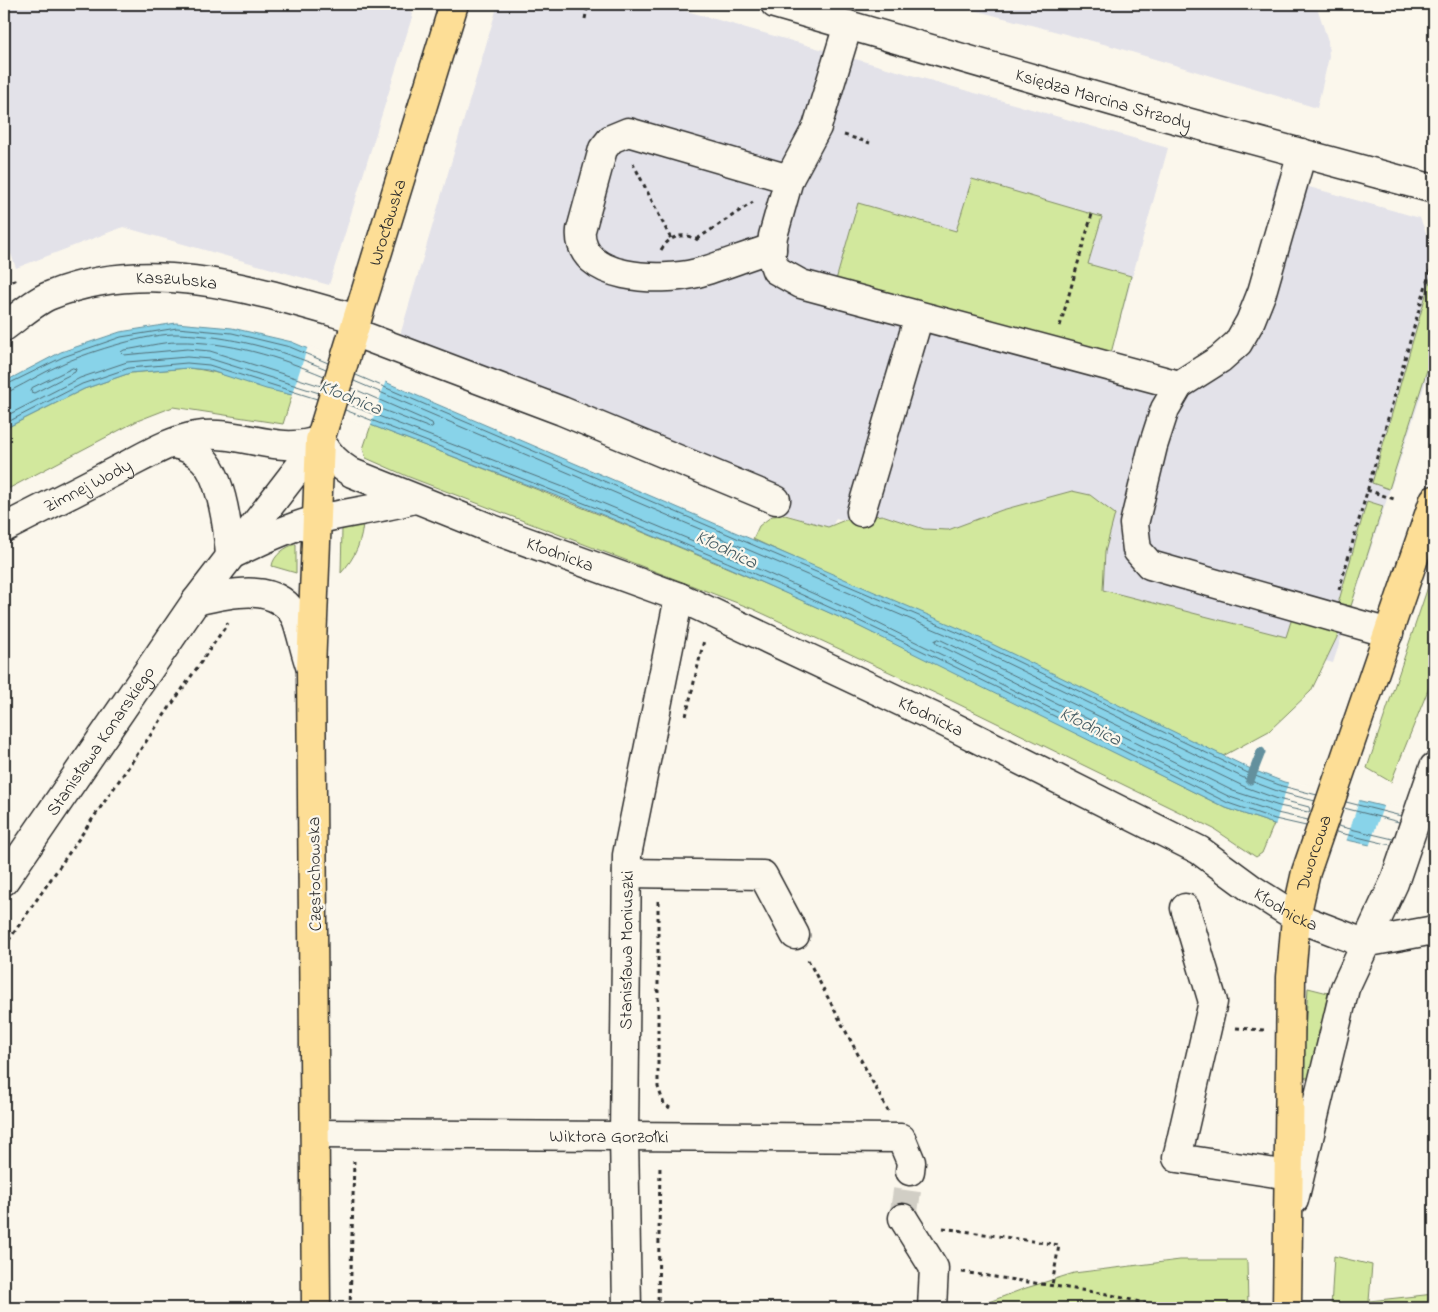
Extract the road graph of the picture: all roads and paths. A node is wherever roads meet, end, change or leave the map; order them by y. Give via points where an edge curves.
1 (454, 4) edge
2 (588, 4) edge
3 (775, 4) edge
4 (585, 19) dead end
5 (848, 25) junction
6 (619, 135) junction
7 (1302, 153) junction
8 (789, 179) junction
9 (1434, 189) edge
10 (1092, 214) dead end
11 (671, 239) dead end
12 (697, 239) dead end
13 (772, 250) junction
14 (1434, 257) edge
15 (17, 279) dead end
16 (4, 284) edge
17 (50, 295) junction
18 (4, 309) edge
19 (920, 316) junction
20 (4, 327) edge
21 (353, 333) junction
22 (1052, 351) junction
23 (1179, 385) junction
24 (320, 440) junction
25 (173, 444) junction
26 (1367, 490) junction
27 (414, 499) junction
28 (1394, 499) dead end
29 (776, 500) dead end
30 (1434, 500) edge
31 (861, 512) dead end
32 (318, 520) junction
33 (4, 528) edge
34 (230, 555) junction
35 (679, 597) junction
36 (196, 600) junction
37 (1332, 616) junction
38 (234, 620) dead end
39 (1389, 634) junction
40 (311, 669) junction
41 (1432, 771) edge
42 (627, 873) junction
43 (658, 873) junction
44 (4, 881) edge
45 (1185, 908) dead end
46 (1296, 917) junction
47 (1434, 930) edge
48 (795, 935) joint
49 (1364, 942) junction
50 (4, 947) edge
51 (671, 1108) dead end
52 (880, 1113) dead end
53 (316, 1134) junction
54 (624, 1136) junction
55 (354, 1158) dead end
56 (910, 1172) tunnel mouth
57 (1289, 1175) junction
58 (660, 1188) dead end
59 (904, 1220) joint
60 (1288, 1224) junction
61 (934, 1268) junction
62 (1052, 1285) junction
63 (316, 1308) edge
64 (350, 1308) edge
65 (627, 1308) edge
66 (658, 1308) edge
67 (932, 1308) edge
68 (1164, 1308) edge
69 (1287, 1308) edge

1 - 21 main road, Wrocławska
2 - 4 path
3 - 5 street, Księdza Marcina Strzody
5 - 7 street, Księdza Marcina Strzody
5 - 8 street via 817,127
6 - 8 street via 628,132 641,135
6 - 11 path
6 - 13 street via 603,149 581,230 580,242 594,263 620,273 681,276
7 - 9 street, Księdza Marcina Strzody
7 - 23 street via 1262,292 1250,322 1238,343 1220,359
8 - 12 path
8 - 13 street
10 - 22 path
13 - 19 street via 776,270 801,284
14 - 26 path
15 - 16 path
17 - 18 street
17 - 20 street, Kaszubska
17 - 21 street, Kaszubska via 100,281 175,277 226,284
19 - 22 street
19 - 31 street
21 - 24 main road, Wrocławska
21 - 29 street, Kaszubska via 562,411
22 - 23 street
23 - 37 street via 1165,409 1153,446 1134,524 1137,550 1150,565
24 - 25 street, Zimnej Wody via 292,447 206,435 187,437
24 - 27 street, Kłodnicka via 340,466
24 - 32 main road, Częstochowska
24 - 34 street, Stanisława Konarskiego
25 - 33 street, Zimnej Wody
25 - 34 street via 192,450 209,466 223,507
26 - 28 path
26 - 37 path
27 - 32 street
27 - 35 street, Kłodnicka
30 - 39 main road, Dworcowa
32 - 34 street, Stanisława Konarskiego via 295,526
32 - 40 main road, Częstochowska
34 - 36 street, Stanisława Konarskiego
35 - 42 street, Stanisława Moniuszki via 627,855
35 - 46 street, Kłodnicka via 938,719 1151,825 1199,850
36 - 40 street via 260,592 280,599 296,620
36 - 44 street, Stanisława Konarskiego
37 - 39 street
38 - 50 path via 227,624
39 - 46 main road, Dworcowa via 1306,872
40 - 53 main road, Częstochowska
41 - 49 street, Dworcowa via 1394,884
42 - 43 street
42 - 54 street, Stanisława Moniuszki
43 - 48 street via 763,874
43 - 51 path via 658,1087 664,1104
45 - 57 street via 1213,1002 1177,1158
46 - 49 street, Kłodnicka
46 - 57 main road, Dworcowa via 1291,986
47 - 49 street, Kłodnicka
48 - 52 path via 890,1113
49 - 60 street, Dworcowa via 1344,988
53 - 54 street, Wiktora Gorzołki
53 - 63 main road, Częstochowska
54 - 56 street, Wiktora Gorzołki via 901,1138 911,1162
54 - 65 street, Stanisława Moniuszki
55 - 64 path
57 - 60 main road, Dworcowa
58 - 66 path
59 - 61 street
59 - 62 path via 1058,1245
60 - 69 main road, Dworcowa
61 - 62 path
61 - 67 street
62 - 68 path

